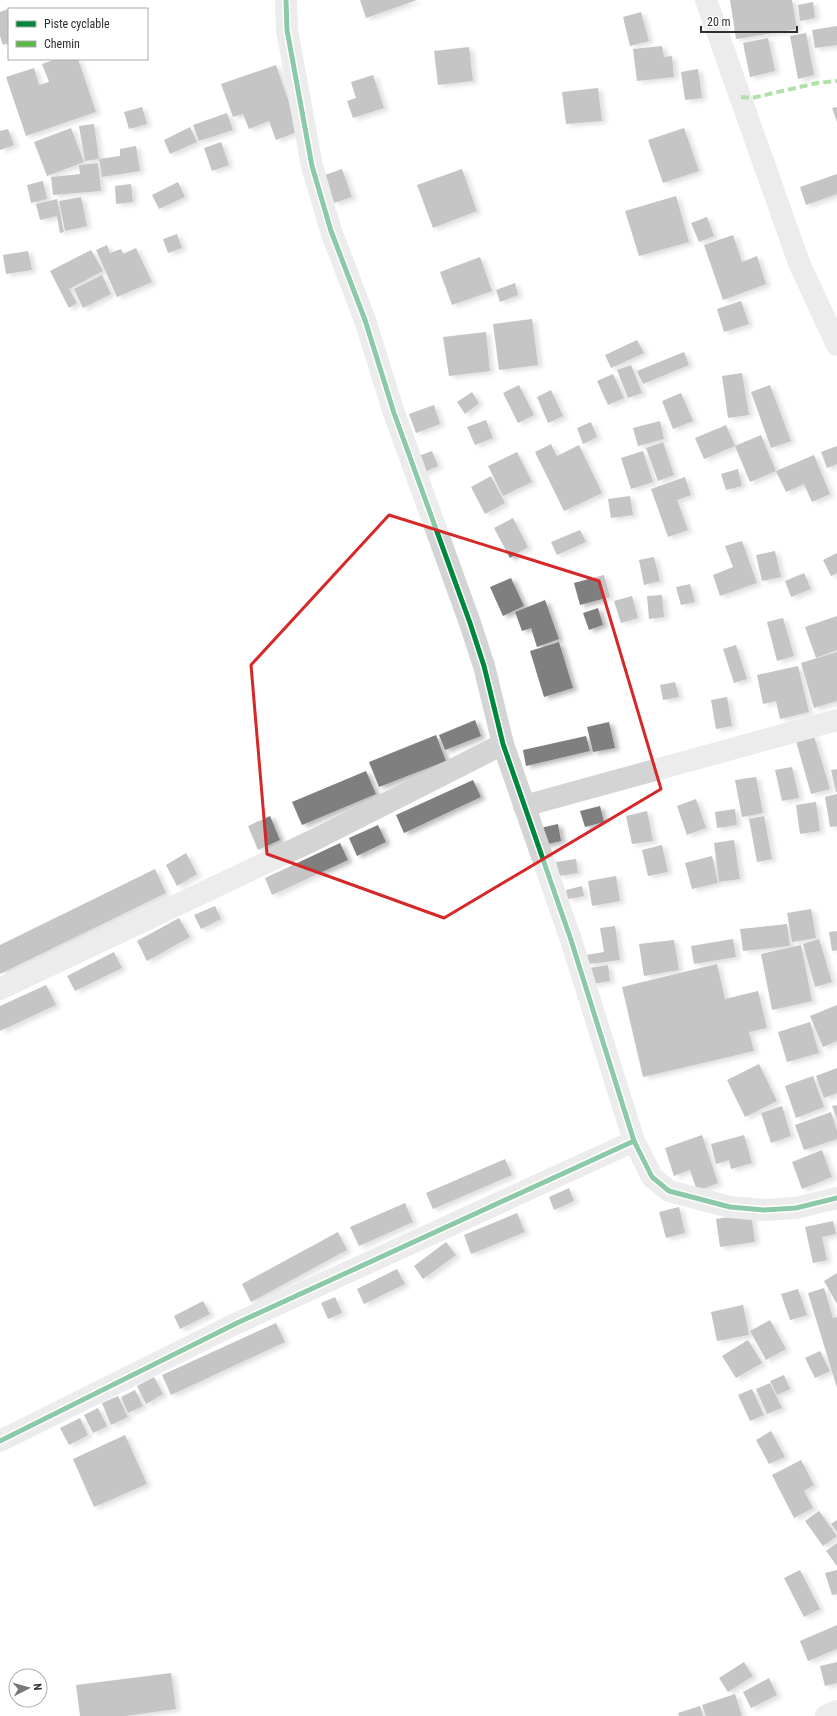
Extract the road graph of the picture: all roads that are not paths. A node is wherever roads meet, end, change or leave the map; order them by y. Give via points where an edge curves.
1 (286, 0) edge
2 (706, 0) edge
3 (837, 345) edge
4 (837, 720) edge
5 (503, 744) junction
6 (524, 806) junction
7 (0, 989) edge
8 (634, 1141) junction
9 (837, 1198) edge
10 (0, 1441) edge
11 (837, 1711) edge
12 (826, 1716) edge

1 - 5 street via 287,30 318,188 331,231 365,320 394,413 484,666
2 - 3 street via 799,262
4 - 6 street
5 - 6 street
5 - 7 street via 316,839
6 - 8 street via 571,940
8 - 9 street via 652,1177 669,1191 730,1207 764,1210 796,1208
8 - 10 street via 237,1323
11 - 12 street

